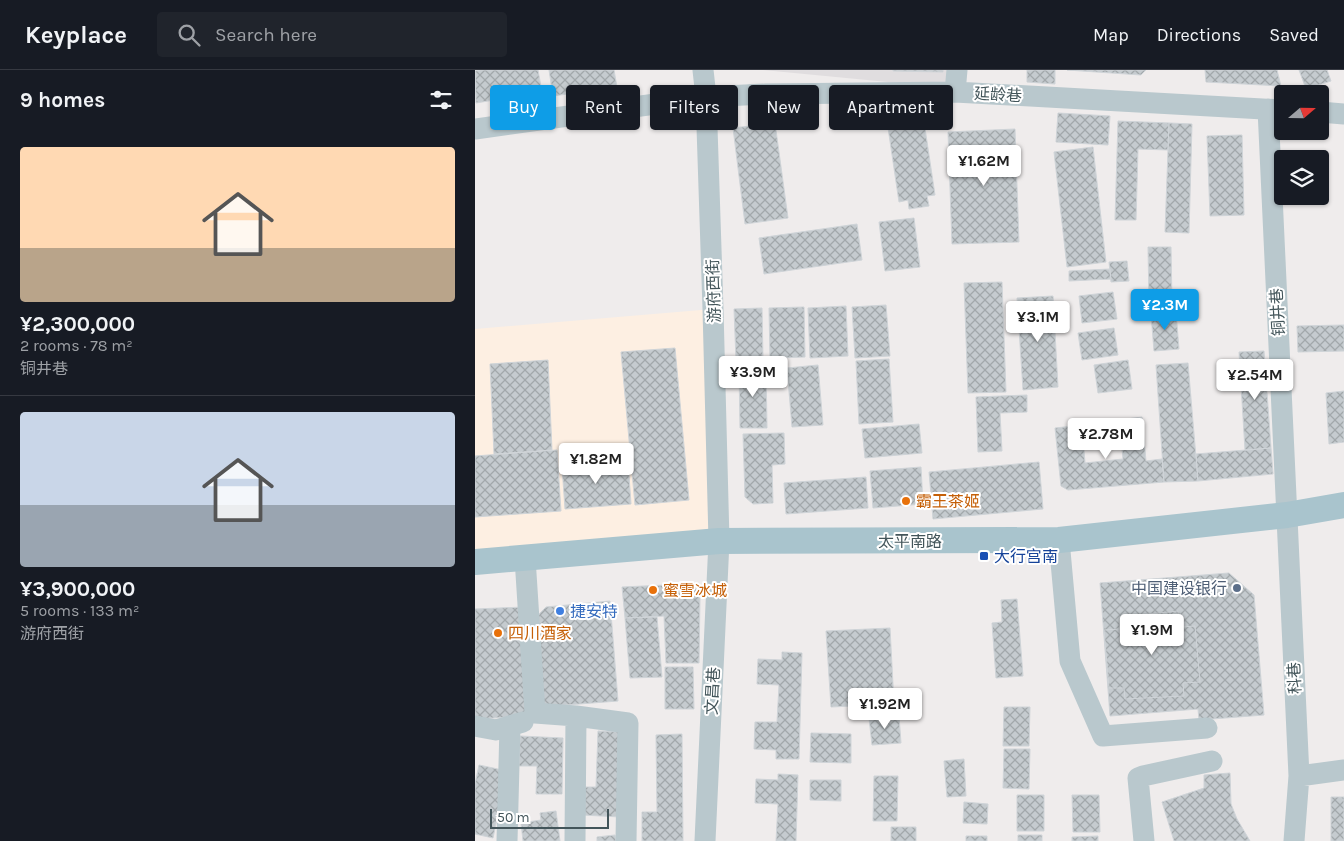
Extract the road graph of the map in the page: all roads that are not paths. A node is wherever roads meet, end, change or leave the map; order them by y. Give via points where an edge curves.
1 (703, 70) edge
2 (957, 70) edge
3 (705, 85) edge
4 (955, 92) junction
5 (738, 95) edge
6 (650, 105) edge
7 (1274, 109) edge
8 (1329, 113) edge
9 (1344, 114) edge
10 (475, 129) edge
11 (707, 130) edge
12 (1276, 140) edge
13 (1344, 505) edge
14 (1287, 515) junction
15 (1059, 540) junction
16 (719, 541) junction
17 (525, 558) junction
18 (475, 562) edge
19 (535, 713) junction
20 (576, 716) junction
21 (475, 726) edge
22 (510, 726) junction
23 (1207, 728) dead end
24 (1212, 760) dead end
25 (1344, 770) edge
26 (1299, 776) junction
27 (507, 841) edge
28 (575, 841) edge
29 (626, 841) edge
30 (705, 841) edge
31 (1143, 841) edge
32 (1294, 841) edge

1 - 3 street, 游府西街
2 - 4 street
4 - 5 street, 延龄巷
4 - 7 street, 延龄巷
6 - 10 street, 延龄巷
8 - 9 street
11 - 16 street, 游府西街
12 - 14 street, 铜井巷
13 - 14 main road, 太平南路
14 - 15 main road, 太平南路
14 - 26 street, 科巷
15 - 16 main road, 太平南路
15 - 23 street via 1070,660 1103,736
16 - 17 main road, 太平南路
16 - 30 street, 文昌巷
17 - 18 main road, 太平南路
17 - 19 street
19 - 20 street
19 - 22 street via 529,719
20 - 28 street
20 - 29 street via 628,723
21 - 22 street via 496,730
22 - 27 street
24 - 31 street via 1138,778
25 - 26 street
26 - 32 street, 科巷

